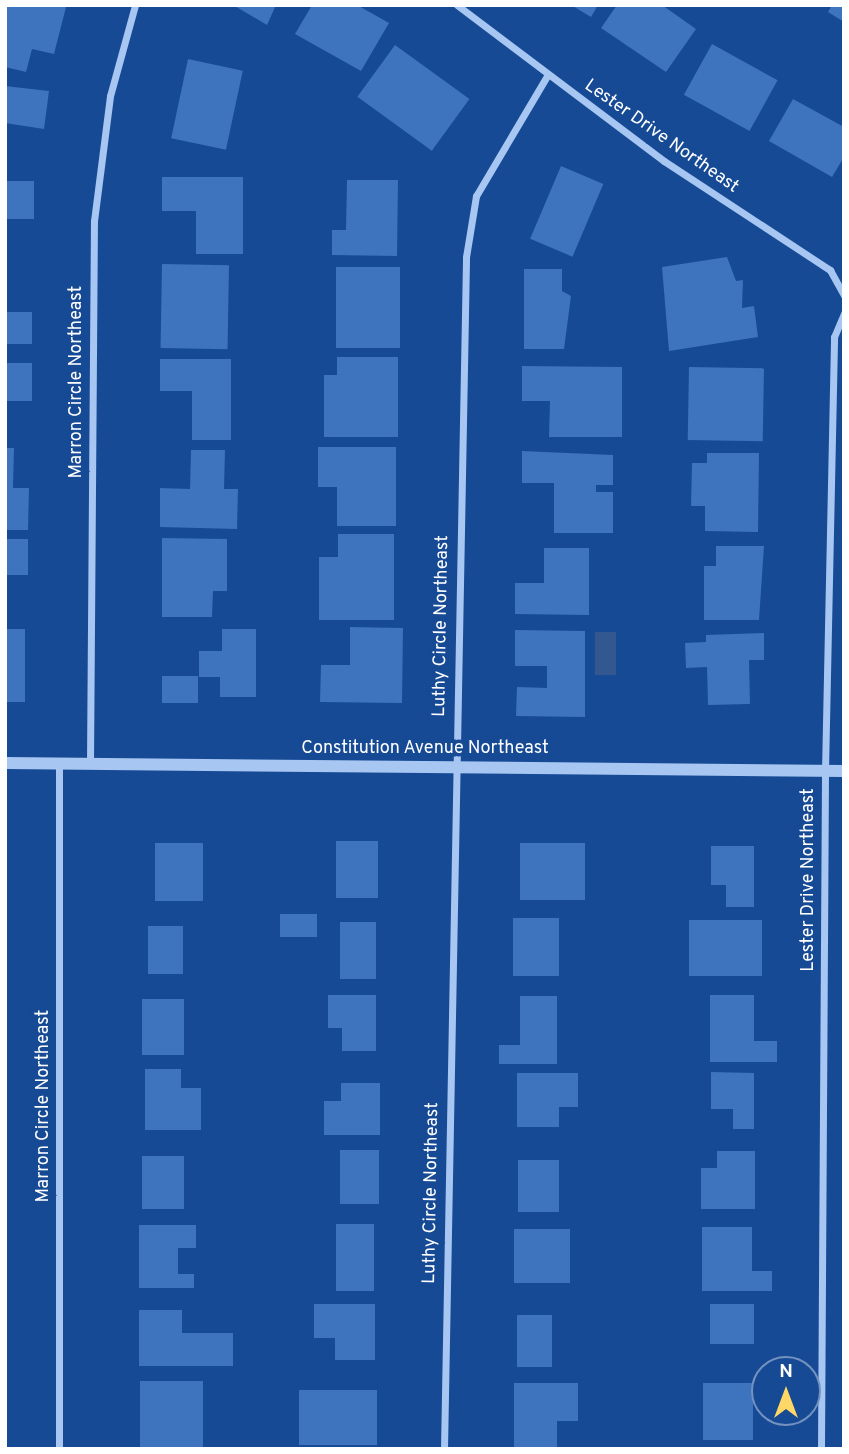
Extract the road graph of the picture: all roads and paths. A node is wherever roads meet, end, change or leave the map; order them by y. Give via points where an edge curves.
1 (135, 5) edge
2 (457, 5) edge
3 (547, 76) junction
4 (844, 295) edge
5 (844, 313) edge
6 (5, 763) edge
7 (59, 764) junction
8 (90, 764) junction
9 (454, 767) junction
10 (825, 771) junction
11 (844, 771) edge
12 (59, 1449) edge
13 (443, 1449) edge
14 (821, 1449) edge

1 - 8 street, Marron Circle Northeast via 110,96 94,221
2 - 3 street, Lester Drive Northeast
3 - 4 street, Lester Drive Northeast via 830,270
3 - 9 street, Luthy Circle Northeast via 477,196 466,257
5 - 10 street, Lester Drive Northeast via 834,338
6 - 7 street, Constitution Avenue Northeast
7 - 8 street, Constitution Avenue Northeast
7 - 12 street, Marron Circle Northeast
8 - 9 street, Constitution Avenue Northeast
9 - 10 street, Constitution Avenue Northeast
9 - 13 street, Luthy Circle Northeast
10 - 11 street, Constitution Avenue Northeast
10 - 14 street, Lester Drive Northeast

